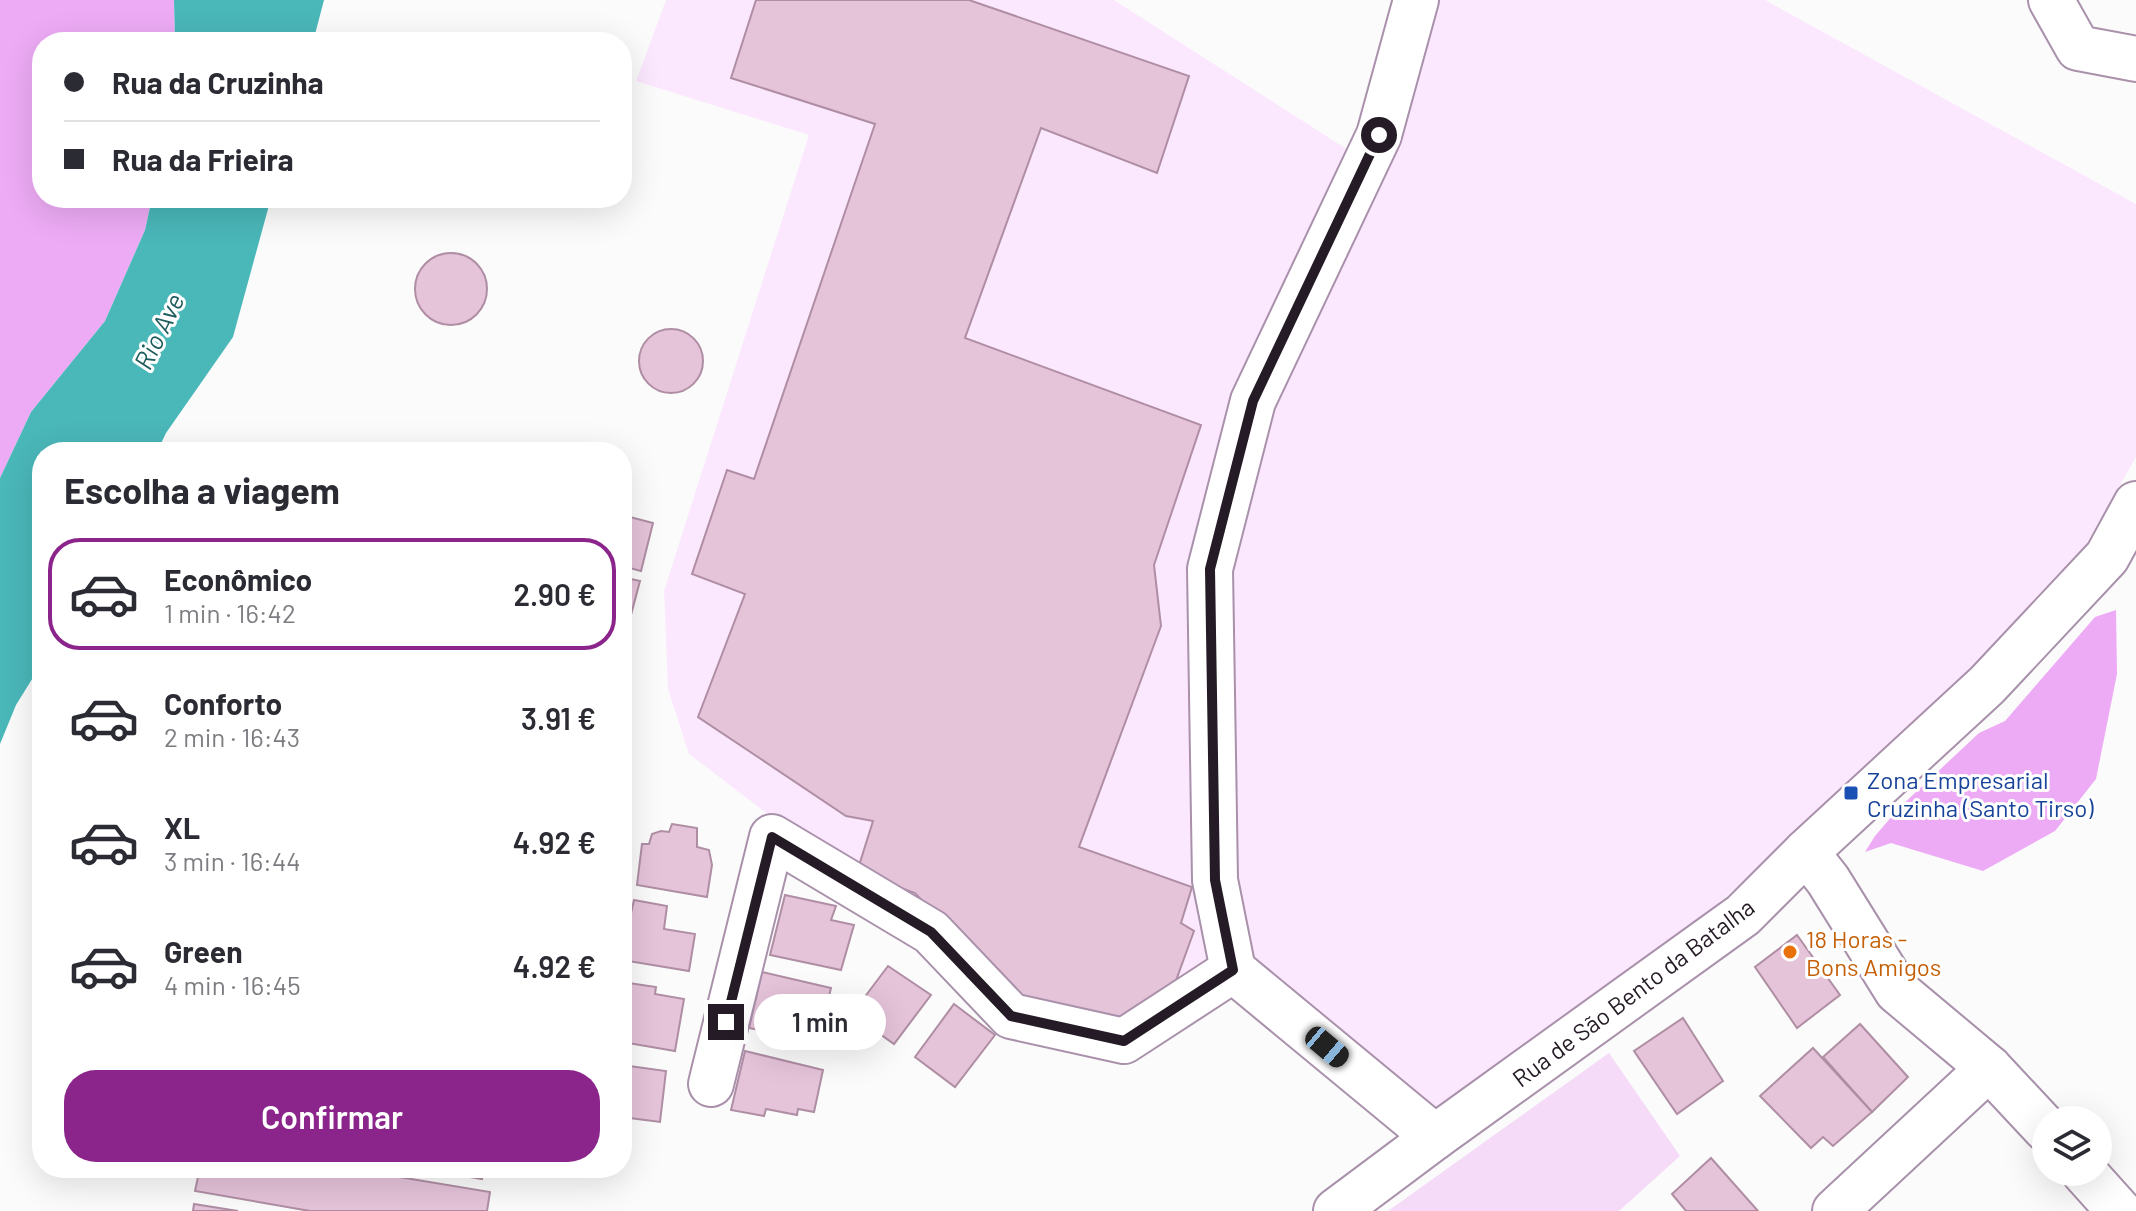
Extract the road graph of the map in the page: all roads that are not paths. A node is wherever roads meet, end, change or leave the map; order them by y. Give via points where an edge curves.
1 (1416, 0) edge
2 (2051, 0) edge
3 (2136, 59) edge
4 (2136, 504) edge
5 (1806, 852) junction
6 (1233, 970) junction
7 (1989, 1068) junction
8 (711, 1084) dead end
9 (2032, 1114) edge
10 (1435, 1137) junction
11 (2097, 1186) edge
12 (1336, 1211) edge
13 (1835, 1211) edge
14 (2119, 1211) edge

1 - 6 street via 1379,135 1253,401 1210,569 1215,880
2 - 3 street via 2078,48
4 - 5 street, Rua de São Bento da Batalha via 2107,557 1987,685
5 - 7 street via 1897,991
5 - 10 street, Rua de São Bento da Batalha via 1743,915
6 - 8 street via 1124,1041 1011,1016 931,932 772,837
6 - 10 street
7 - 9 street
7 - 13 street
10 - 12 street, Rua de São Bento da Batalha
11 - 14 street

